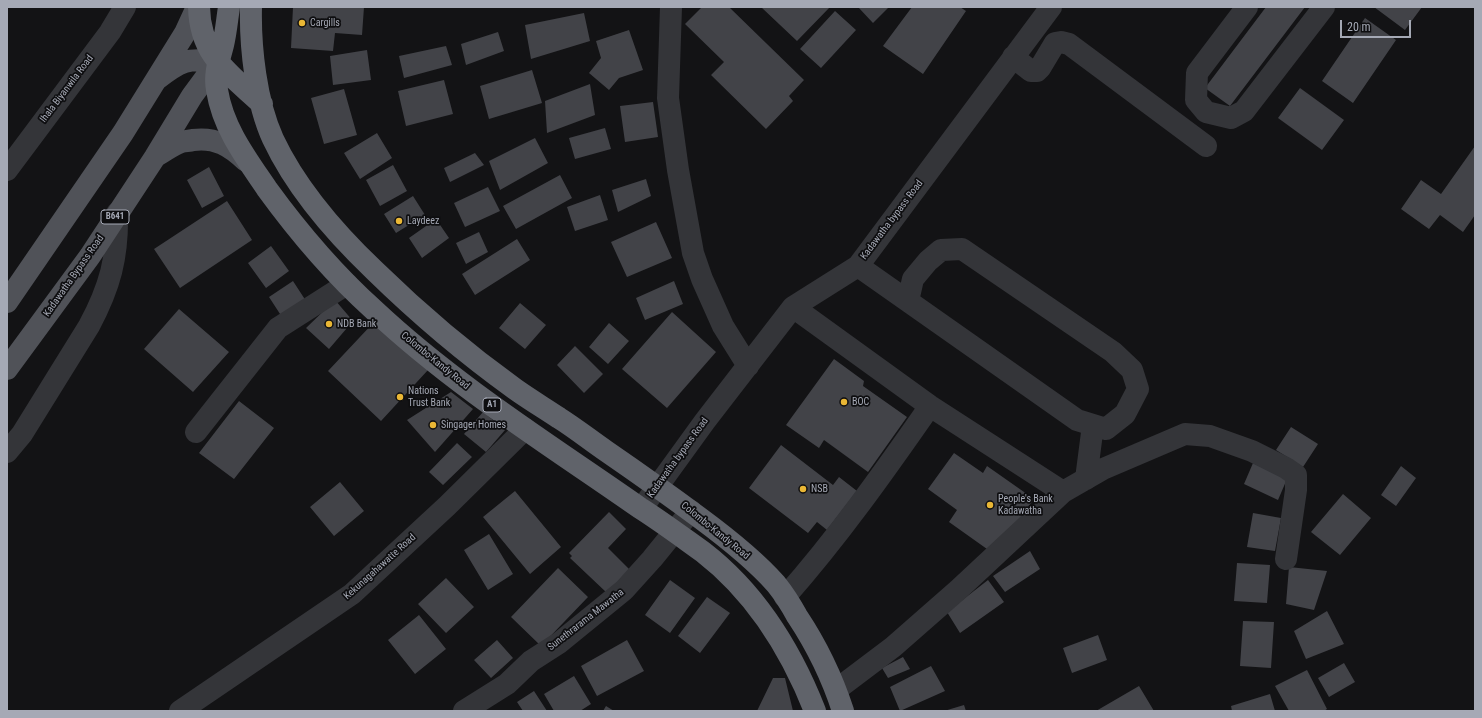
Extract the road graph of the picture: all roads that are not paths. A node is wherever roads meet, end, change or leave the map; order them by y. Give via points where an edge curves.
1 (125, 7) edge
2 (198, 7) edge
3 (229, 7) edge
4 (251, 7) edge
5 (671, 7) edge
6 (1051, 7) edge
7 (1247, 7) edge
8 (1324, 7) edge
9 (1014, 57) junction
10 (217, 62) junction
11 (157, 79) junction
12 (262, 104) junction
13 (1206, 146) dead end
14 (156, 157) junction
15 (246, 160) junction
16 (7, 170) edge
17 (117, 213) junction
18 (858, 266) junction
19 (347, 284) junction
20 (908, 301) junction
21 (7, 302) edge
22 (792, 307) junction
23 (748, 366) junction
24 (7, 369) edge
25 (930, 406) junction
26 (1093, 425) junction
27 (525, 429) junction
28 (196, 432) dead end
29 (7, 452) edge
30 (1086, 479) junction
31 (658, 486) junction
32 (1063, 492) junction
33 (642, 508) junction
34 (691, 511) junction
35 (675, 532) junction
36 (1286, 559) dead end
37 (785, 597) junction
38 (836, 690) junction
39 (180, 711) edge
40 (464, 711) edge
41 (815, 711) edge
42 (843, 711) edge

1 - 16 street, Ihala Biyanwila Road via 110,32
2 - 10 highway via 203,36
2 - 11 main road
3 - 10 highway, Colombo-Kandy Road / A1 via 223,46
4 - 12 highway, Colombo-Kandy Road via 255,72
5 - 23 street via 668,98 693,253 723,326
6 - 9 street, Kadawatha bypass Road
7 - 8 street via 1197,73 1196,100 1206,112 1231,118 1244,110
9 - 13 street via 1031,71 1037,71 1055,43 1069,44
9 - 18 street, Kadawatha bypass Road
10 - 11 main road via 200,59 186,61
10 - 12 highway
10 - 14 main road, Kadawatha Bypass Road / B641 via 192,96
10 - 15 highway, Colombo-Kandy Road / A1 via 215,78 221,107
11 - 21 main road via 70,212
12 - 31 highway, Colombo-Kandy Road via 279,150 313,203 353,250 393,289 425,318 517,391
14 - 15 main road via 181,142 208,140 228,146
14 - 17 main road, Kadawatha Bypass Road / B641
15 - 19 highway, Colombo-Kandy Road / A1 via 293,224
17 - 24 main road, Kadawatha Bypass Road / B641 via 90,256
17 - 29 street via 116,249 112,271 98,309 22,434
18 - 20 street
18 - 22 street, Kadawatha bypass Road
19 - 27 highway, Colombo-Kandy Road / A1 via 411,342
19 - 28 street via 278,328
20 - 26 street via 1077,420
20 - 26 street via 913,278 928,261 941,250 962,249 1113,352 1132,370 1138,389 1126,414 1106,429
22 - 23 street, Kadawatha bypass Road
22 - 25 street
23 - 31 street, Kadawatha bypass Road
25 - 32 street
25 - 37 street via 849,519
26 - 30 street
27 - 33 highway, Colombo-Kandy Road / A1
27 - 39 street, Kekunagahawatte Road via 352,594
30 - 32 street
30 - 36 street via 1103,469 1185,434 1210,436 1252,451 1296,475
31 - 33 street, Kadawatha bypass Road
31 - 34 highway, Colombo-Kandy Road
32 - 38 street via 899,642
33 - 35 highway, Colombo-Kandy Road / A1
34 - 35 street, Sunethrarama Mawatha
34 - 37 highway, Colombo-Kandy Road via 744,553
35 - 40 street, Sunethrarama Mawatha via 624,590 559,643 531,661 507,684
35 - 41 highway, Colombo-Kandy Road / A1 via 726,571 761,611 794,662
37 - 38 highway, Colombo-Kandy Road via 813,641
38 - 42 highway, Colombo-Kandy Road

